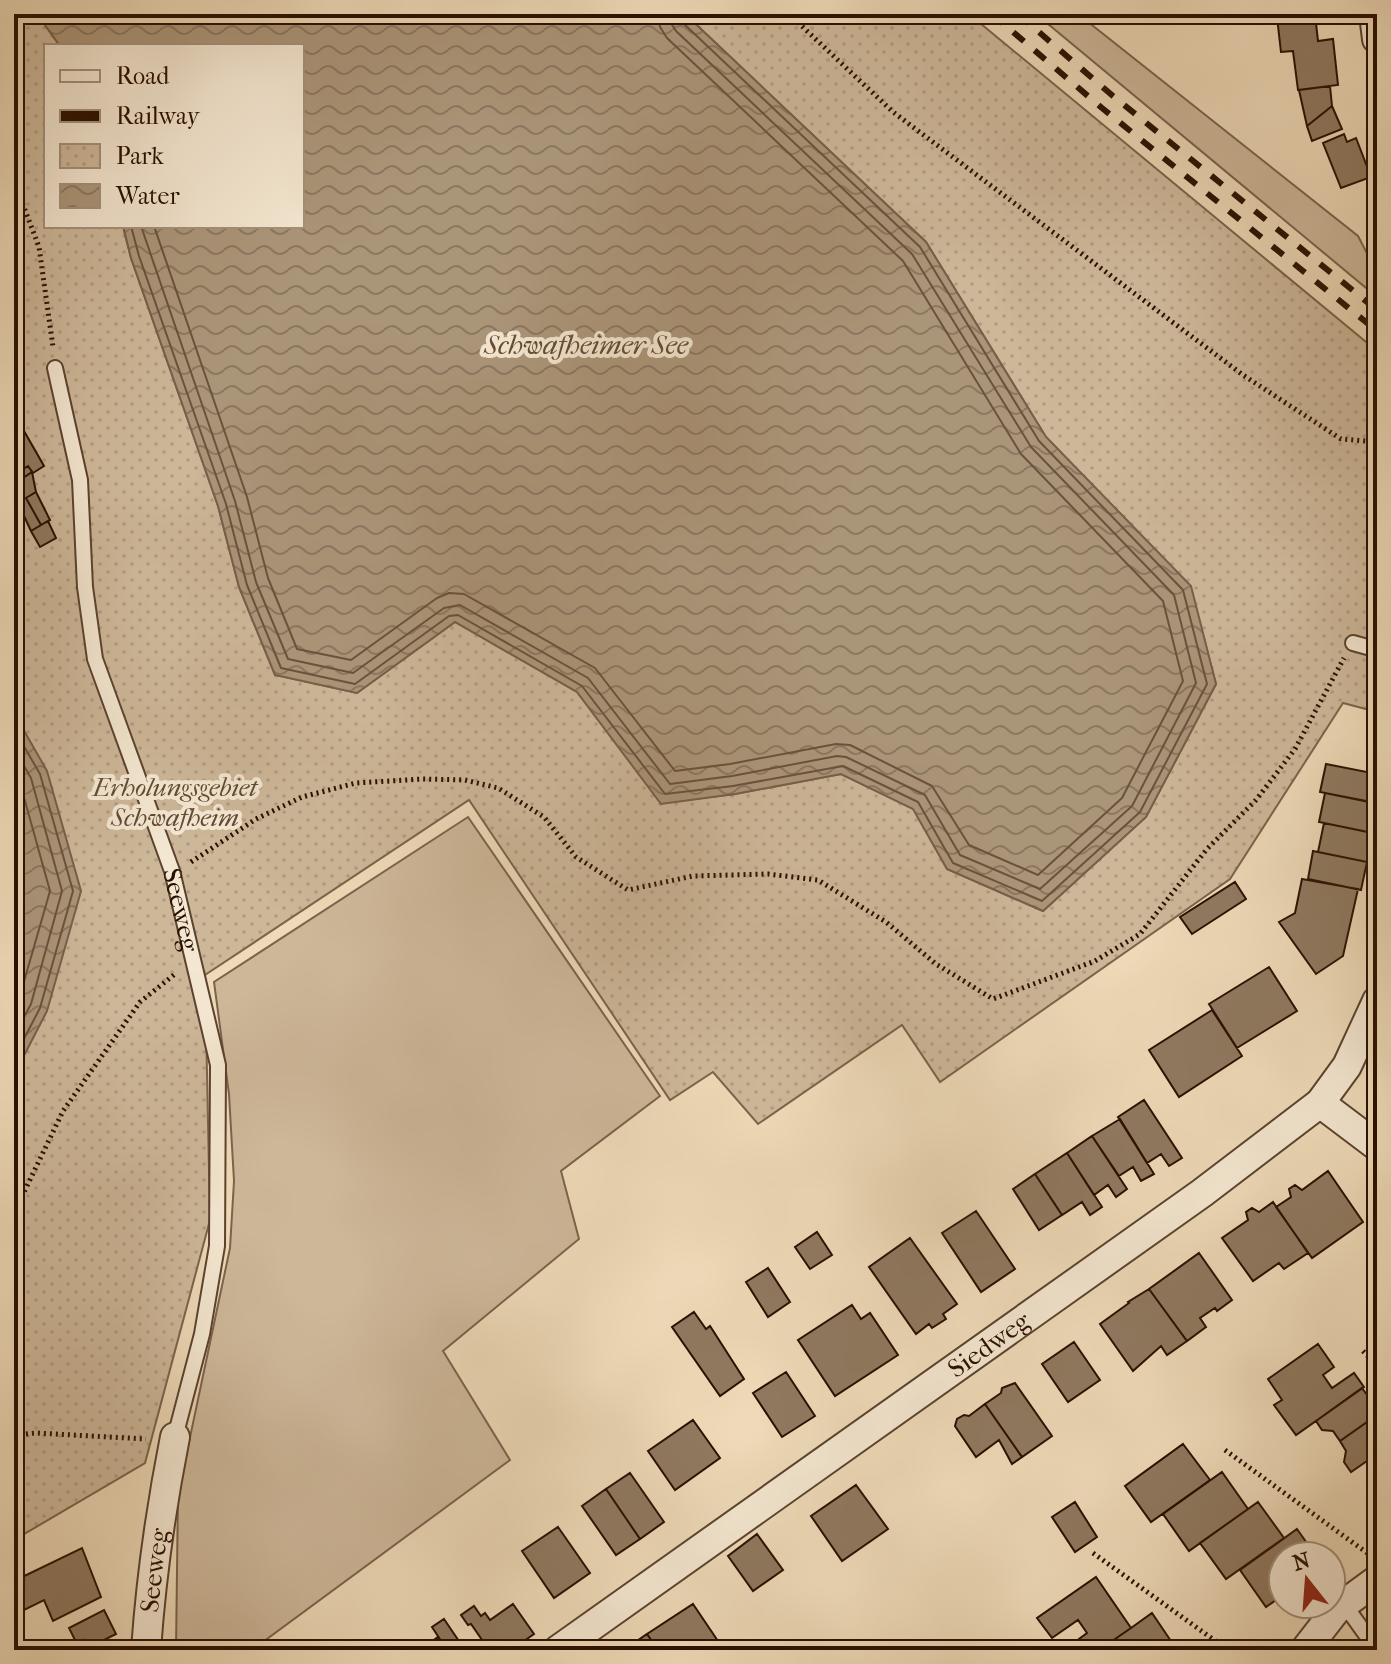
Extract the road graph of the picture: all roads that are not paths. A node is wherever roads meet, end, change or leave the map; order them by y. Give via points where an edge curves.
1 (1374, 14) edge
2 (1377, 39) edge
3 (55, 368) road end
4 (1353, 643) road end
5 (1377, 646) edge
6 (1377, 1001) edge
7 (1320, 1103) junction
8 (1377, 1146) edge
9 (175, 1437) joint
10 (1377, 1580) edge
11 (1347, 1602) edge
12 (1347, 1608) edge
13 (1328, 1620) edge
14 (146, 1650) edge
15 (558, 1650) edge
16 (1305, 1650) edge
17 (1377, 1650) edge

1 - 2 street
3 - 9 lane, Seeweg via 80,480 95,659 172,871 218,1065 217,1246 202,1334
4 - 5 lane
6 - 7 street, Siedweg via 1347,1066
7 - 8 street
7 - 15 street, Siedweg
9 - 14 street, Seeweg via 161,1504
10 - 11 street
12 - 17 lane
13 - 16 street

